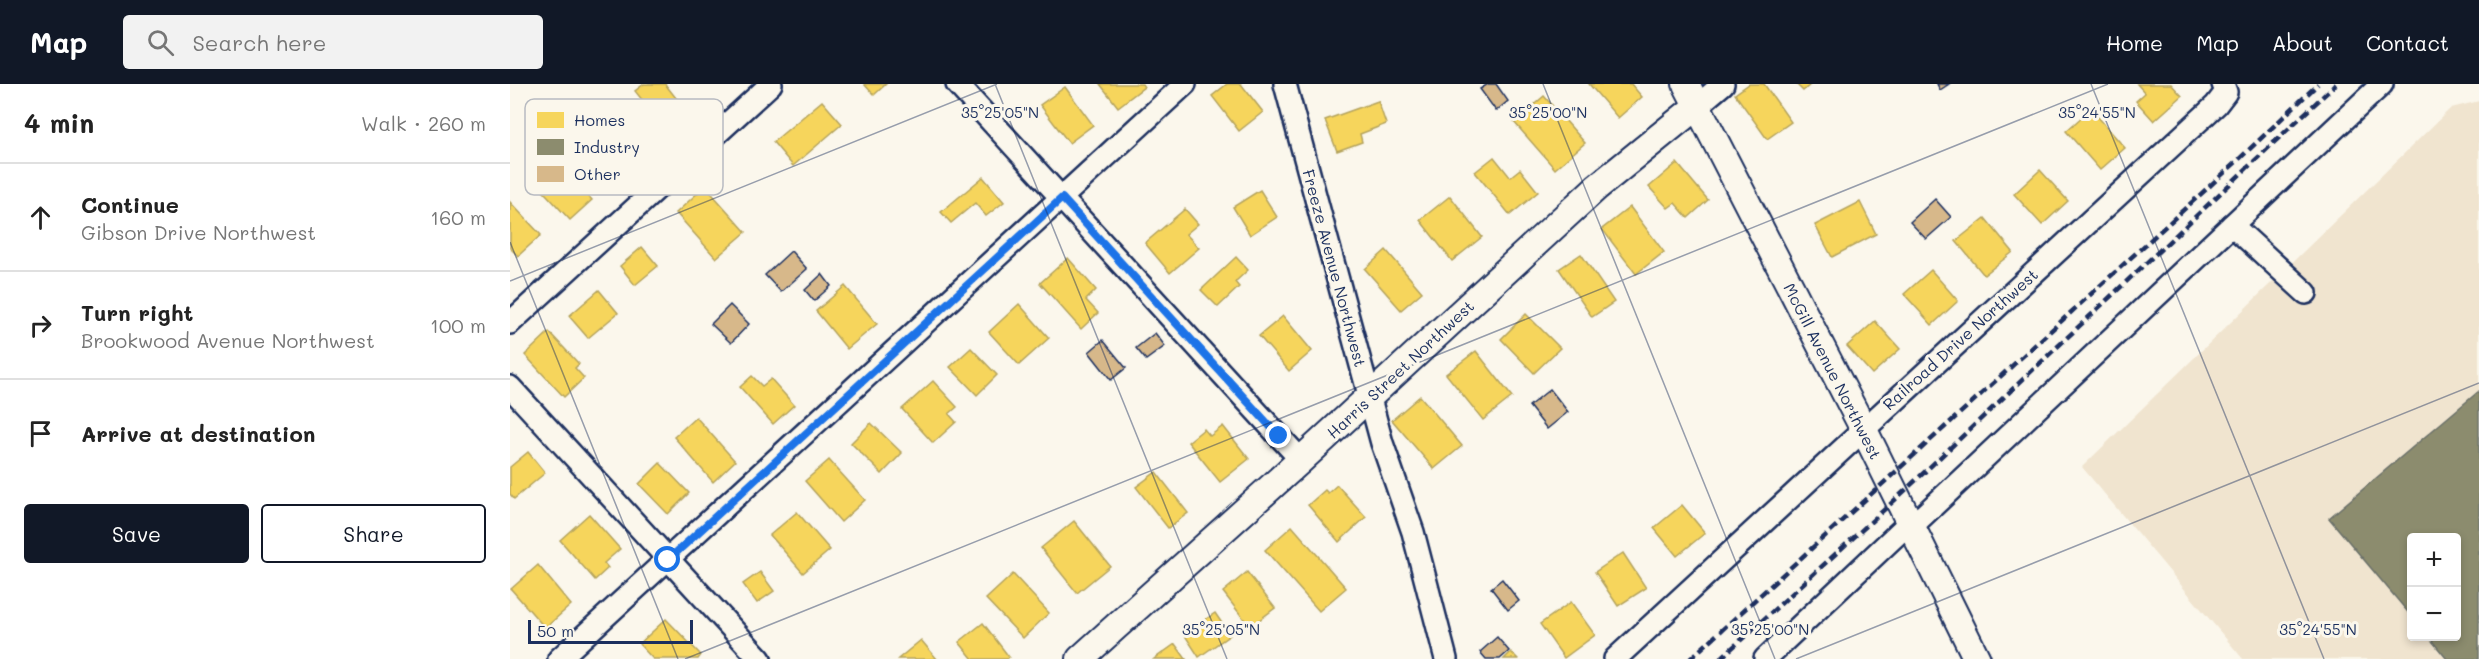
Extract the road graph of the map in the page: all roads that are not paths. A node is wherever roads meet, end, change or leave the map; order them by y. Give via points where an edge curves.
1 (771, 84) edge
2 (957, 84) edge
3 (1185, 84) edge
4 (1286, 84) edge
5 (1723, 84) edge
6 (2382, 84) edge
7 (2225, 88) edge
8 (1691, 95) edge
9 (723, 128) edge
10 (649, 195) edge
11 (1062, 198) junction
12 (2232, 225) junction
13 (2307, 293) dead end
14 (510, 322) edge
15 (510, 387) edge
16 (1370, 397) junction
17 (1863, 428) junction
18 (1301, 460) junction
19 (1910, 525) junction
20 (668, 560) junction
21 (559, 659) edge
22 (760, 659) edge
23 (1080, 659) edge
24 (1446, 659) edge
25 (1615, 659) edge
26 (1765, 659) edge
27 (1977, 659) edge

1 - 9 street
2 - 11 street
3 - 11 street
4 - 16 street, Freeze Avenue Northwest
5 - 8 street, Harris Street Northwest
6 - 12 street
7 - 17 street, Railroad Drive Northwest via 2217,105
8 - 16 street, Harris Street Northwest via 1597,188
8 - 17 street, McGill Avenue Northwest
10 - 14 street
11 - 18 street
11 - 20 street
12 - 13 street
12 - 19 street
15 - 20 street
16 - 18 street, Harris Street Northwest
16 - 24 street, Freeze Avenue Northwest via 1413,532
17 - 19 street, McGill Avenue Northwest
17 - 25 street, Railroad Drive Northwest
18 - 23 street, Harris Street Northwest
19 - 26 street
19 - 27 street, McGill Avenue Northwest
20 - 21 street
20 - 22 street

